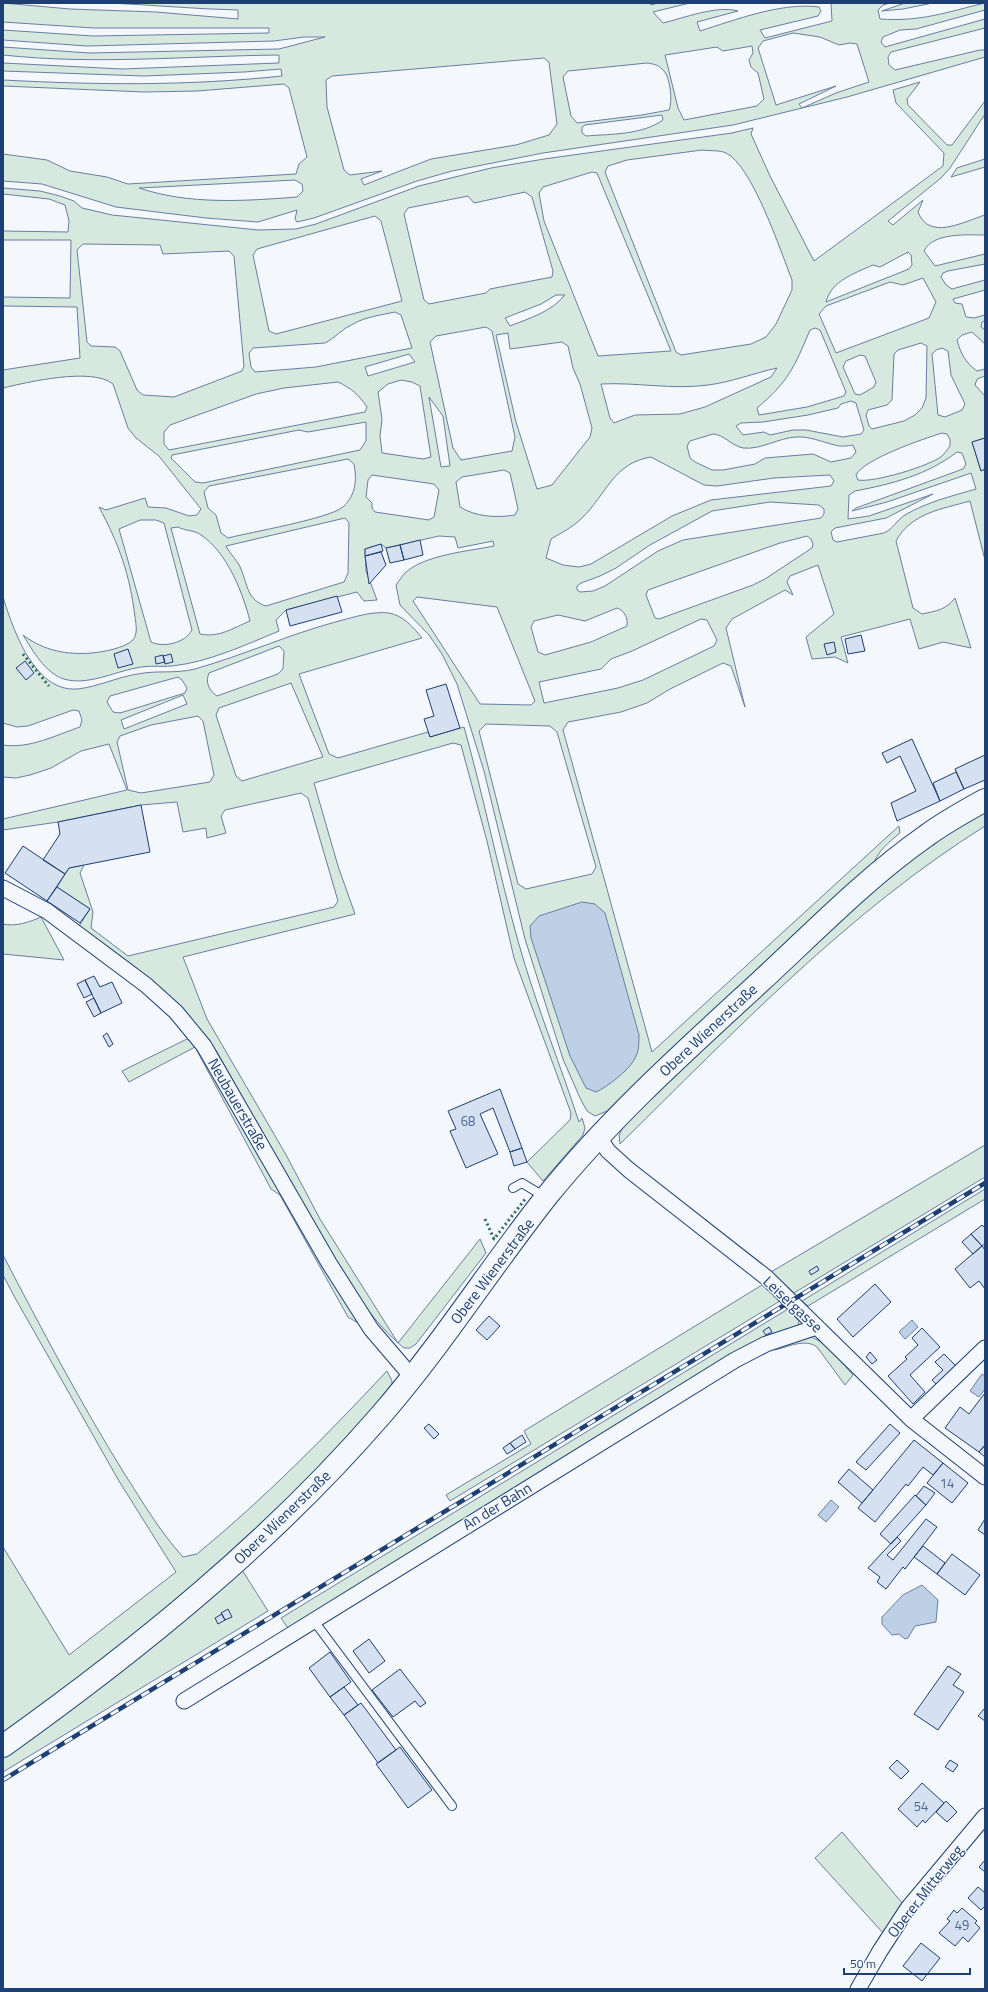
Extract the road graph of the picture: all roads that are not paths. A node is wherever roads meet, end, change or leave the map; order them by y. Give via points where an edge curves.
1 (985, 800) edge
2 (3, 888) edge
3 (598, 1136) junction
4 (513, 1188) dead end
5 (546, 1198) junction
6 (817, 1327) junction
7 (985, 1348) edge
8 (412, 1377) junction
9 (911, 1419) junction
10 (985, 1477) edge
11 (314, 1621) junction
12 (184, 1700) dead end
13 (3, 1746) edge
14 (452, 1806) dead end
15 (985, 1816) edge
16 (858, 1989) edge

1 - 3 main road, Obere Wienerstraße via 926,836 896,858 667,1068
2 - 8 street, Neubauerstraße via 47,911 146,985 176,1012 204,1046 329,1262 371,1329
3 - 5 main road, Obere Wienerstraße
3 - 6 street, Leisergasse via 608,1151 629,1170 767,1278
4 - 5 lane via 522,1183
5 - 8 main road, Obere Wienerstraße
6 - 9 street, Leisergasse
6 - 11 street, An der Bahn via 766,1344 735,1360 347,1598
7 - 9 street
8 - 13 main road, Obere Wienerstraße via 335,1465 234,1564 123,1658
9 - 10 street, Leisergasse
11 - 12 street, An der Bahn
11 - 14 lane
15 - 16 street, Oberer Mitterweg via 908,1908

